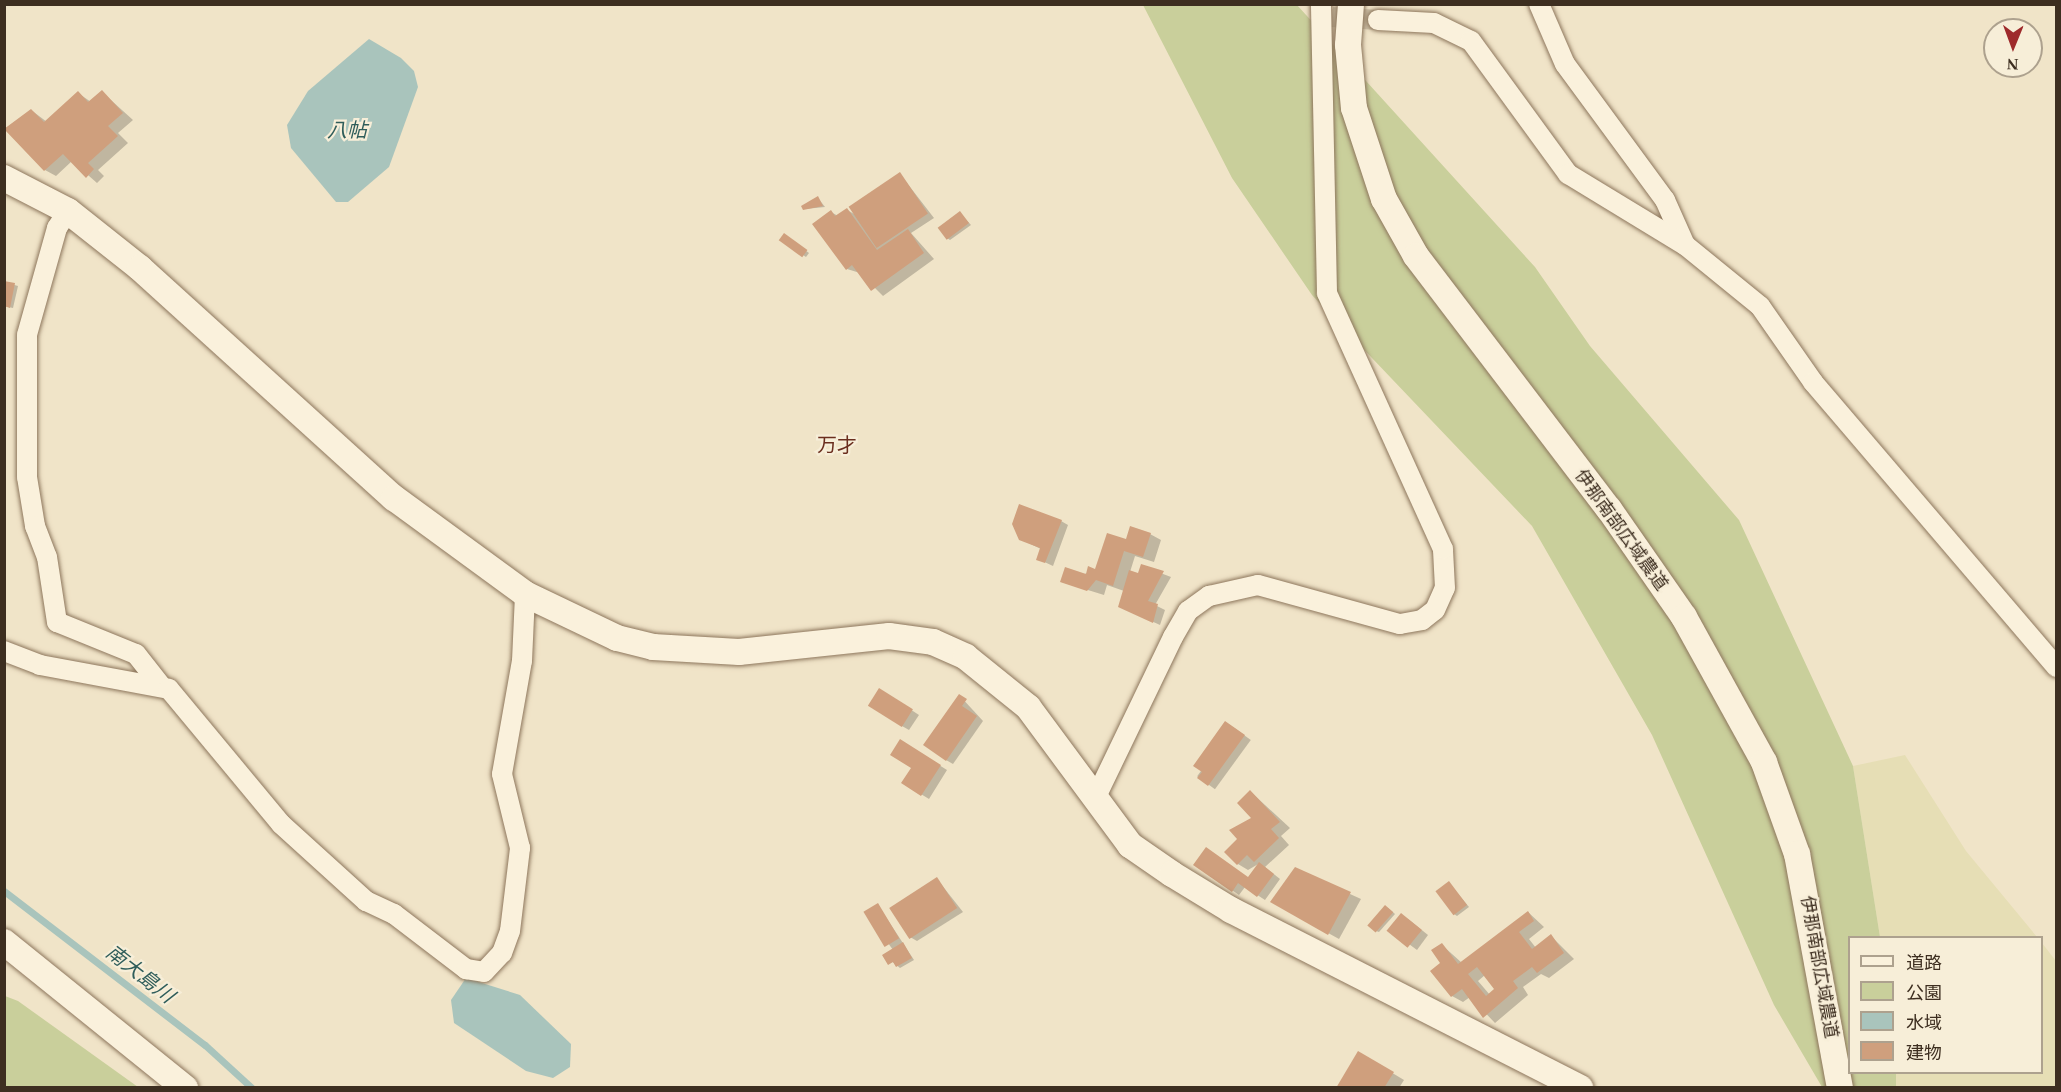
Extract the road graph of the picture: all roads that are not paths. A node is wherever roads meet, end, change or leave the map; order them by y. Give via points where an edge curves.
1 (1539, 4) edge
2 (1327, 9) edge
3 (1378, 20) tunnel mouth
4 (4, 178) edge
5 (68, 211) junction
6 (1685, 245) junction
7 (525, 594) junction
8 (4, 651) edge
9 (2056, 667) edge
10 (162, 687) junction
11 (1095, 799) junction
12 (4, 942) edge
13 (185, 1088) edge
14 (1580, 1088) edge
15 (1840, 1088) edge

1 - 6 street via 1565,64 1665,200
2 - 11 street via 1327,293 1443,549 1445,588 1429,615 1400,624 1258,585 1209,596 1188,611 1173,637
2 - 15 street, 伊那南部広域農道 via 1348,45 1354,108 1384,199 1405,237 1677,607 1764,762 1797,854
3 - 6 street via 1434,23 1471,41 1568,174
4 - 5 street
5 - 7 street via 140,267 394,498
5 - 10 street via 42,272 27,335 27,477 35,526 47,557 57,622 136,654
6 - 9 street via 1760,306 1814,382
7 - 10 street via 522,661 502,774 520,848 510,931 502,953 484,972 466,969 394,914 366,901 281,824
7 - 11 street via 617,638 653,647 739,652 889,636 933,642 997,678 1028,708
8 - 10 street via 40,665
11 - 14 street via 1130,845 1231,910
12 - 13 street

